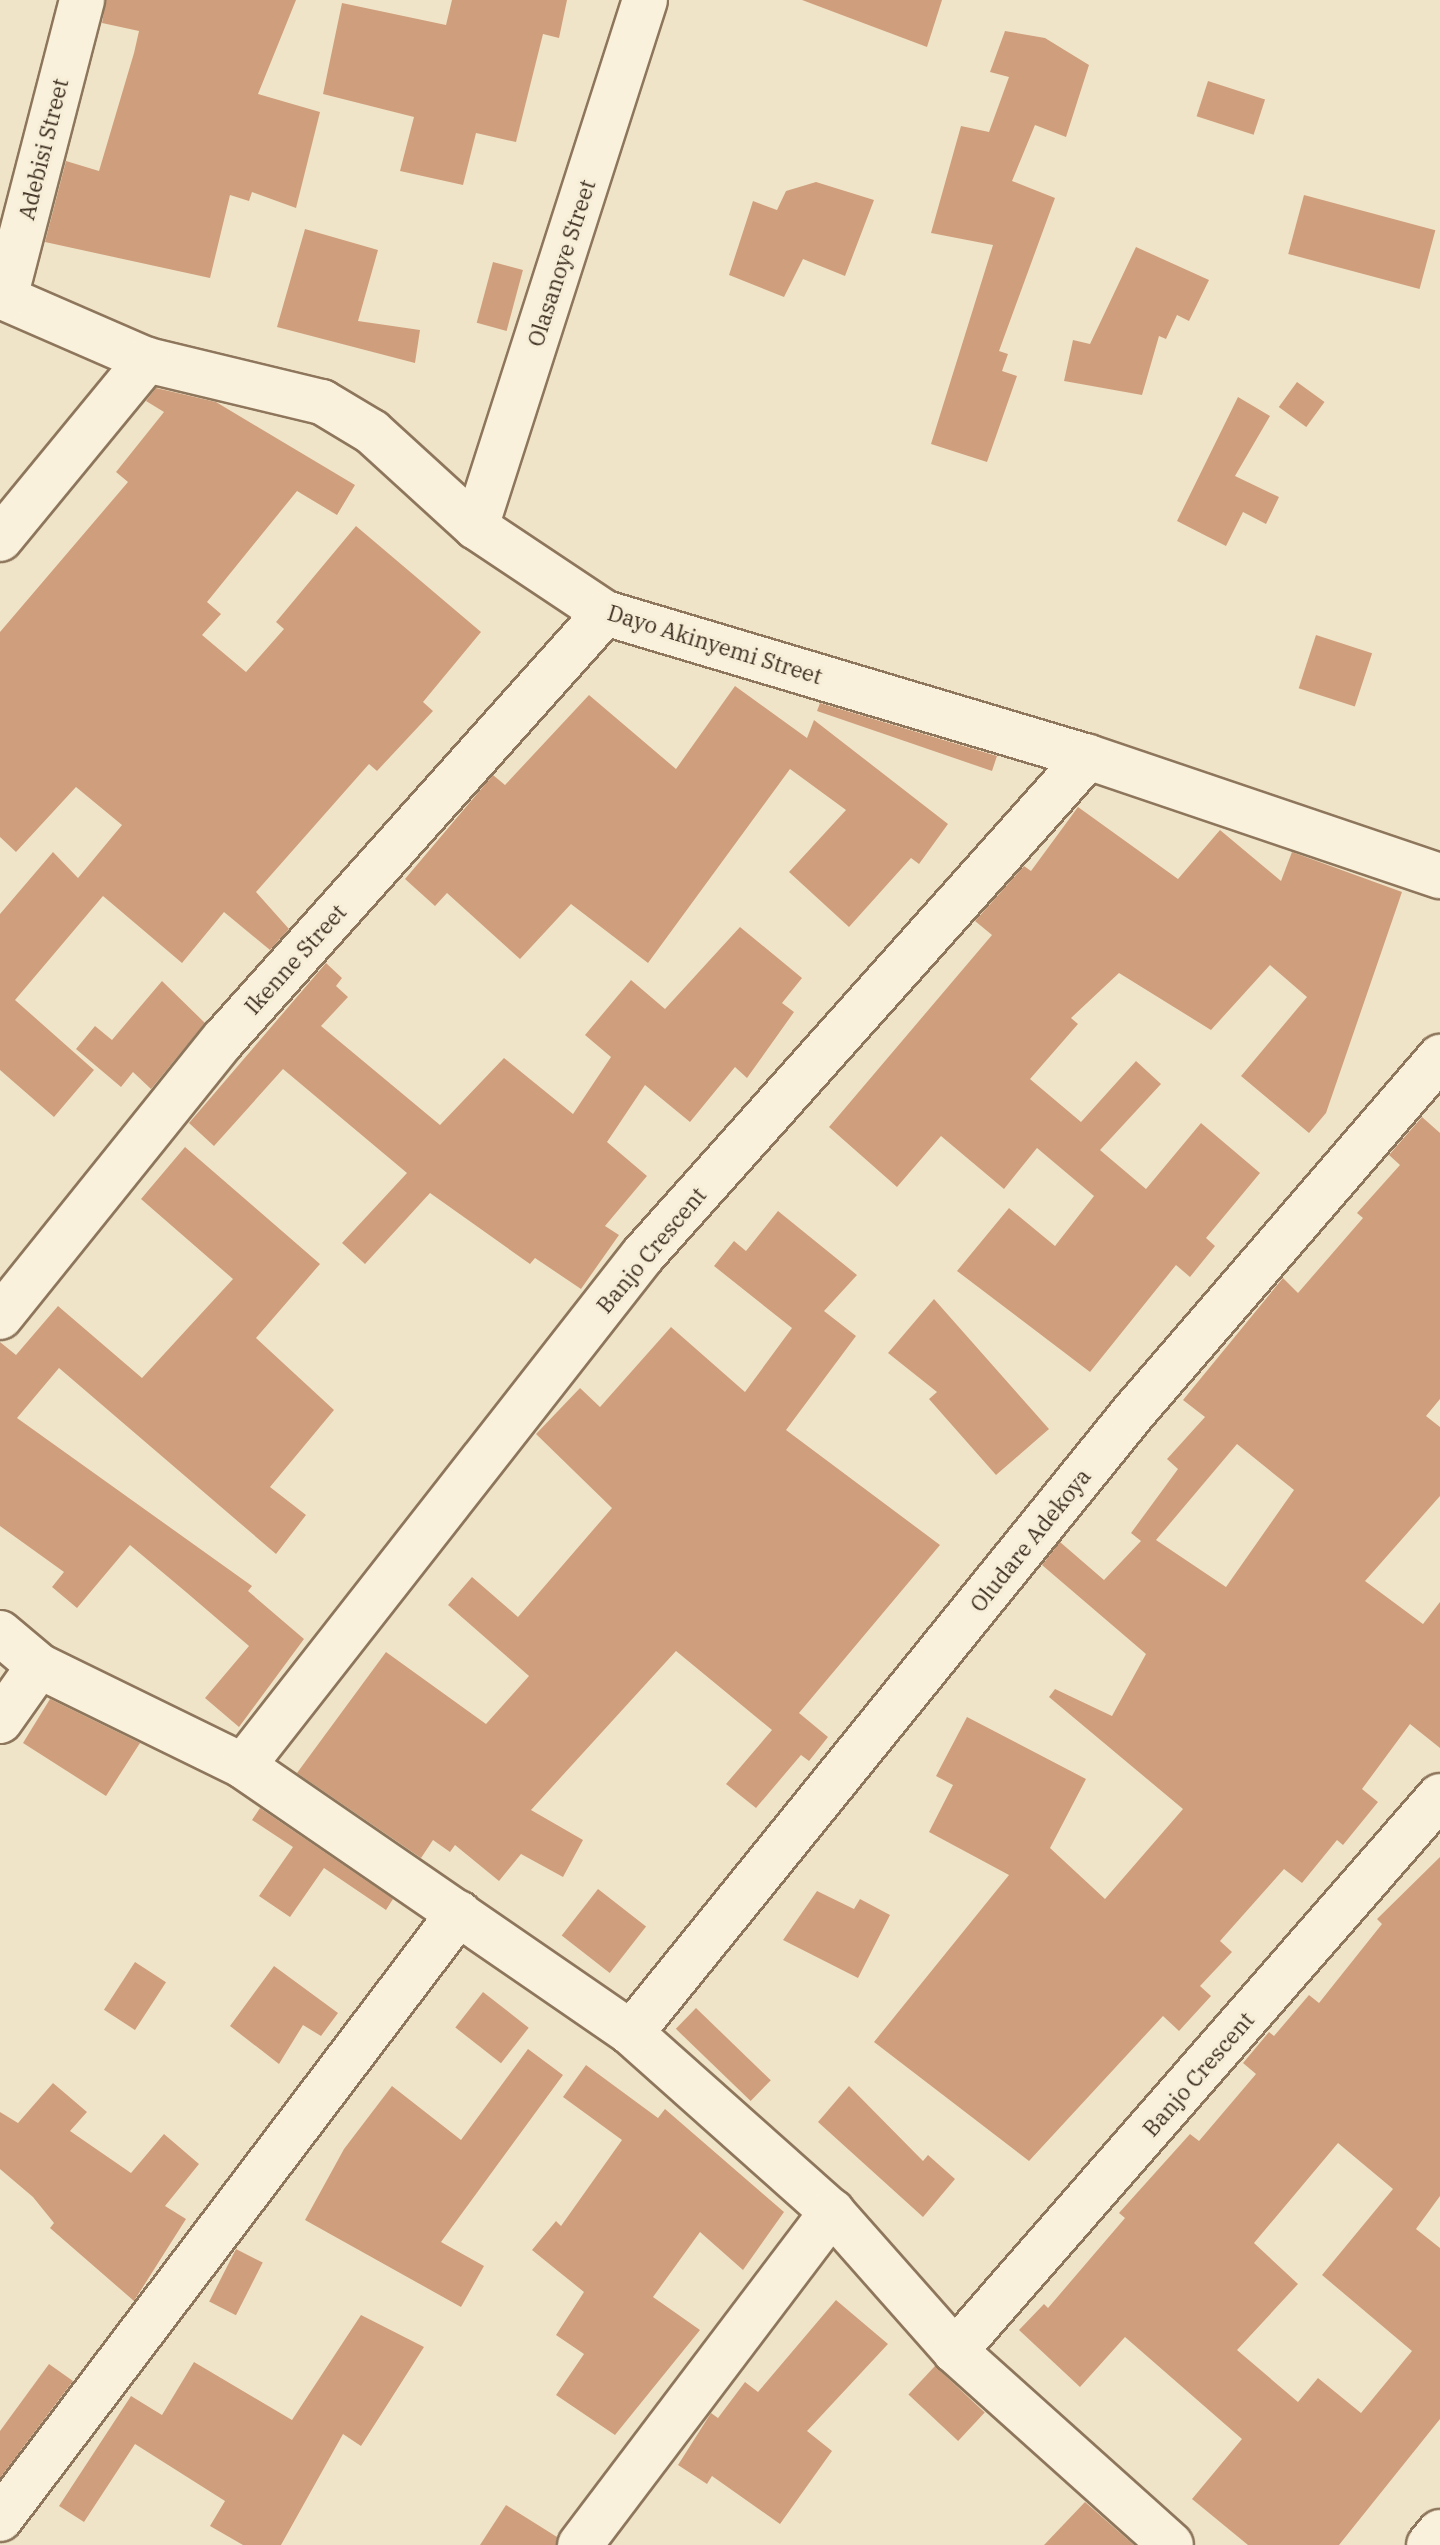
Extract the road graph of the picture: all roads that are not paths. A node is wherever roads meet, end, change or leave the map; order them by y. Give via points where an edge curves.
1 (82, 0) edge
2 (645, 0) edge
3 (2, 297) edge
4 (147, 360) junction
5 (476, 527) junction
6 (0, 539) edge
7 (605, 613) junction
8 (1088, 757) junction
9 (1440, 876) edge
10 (1440, 1057) edge
11 (0, 1317) edge
12 (0, 1633) edge
13 (39, 1666) junction
14 (0, 1721) edge
15 (243, 1766) junction
16 (1440, 1796) edge
17 (459, 1913) junction
18 (631, 2033) junction
19 (832, 2212) junction
20 (955, 2351) junction
21 (0, 2519) edge
22 (1440, 2532) edge
23 (580, 2545) edge
24 (1171, 2545) edge
25 (1429, 2545) edge

1 - 3 street, Adebisi Street
2 - 5 street, Olasanoye Street
3 - 4 street, Dayo Akinyemi Street
4 - 5 street, Dayo Akinyemi Street via 322,402 372,432
4 - 6 street
5 - 7 street, Dayo Akinyemi Street
7 - 8 street, Dayo Akinyemi Street
7 - 11 street, Ikenne Street via 223,1040
8 - 9 street, Dayo Akinyemi Street
8 - 15 street, Banjo Crescent via 643,1255
10 - 18 street, Oludare Adekoya via 1132,1414
12 - 13 street
13 - 14 street
13 - 15 street
15 - 17 street
16 - 20 street, Banjo Crescent
17 - 18 street
17 - 21 street
18 - 19 street
19 - 20 street
19 - 23 street
20 - 24 street
22 - 25 street

